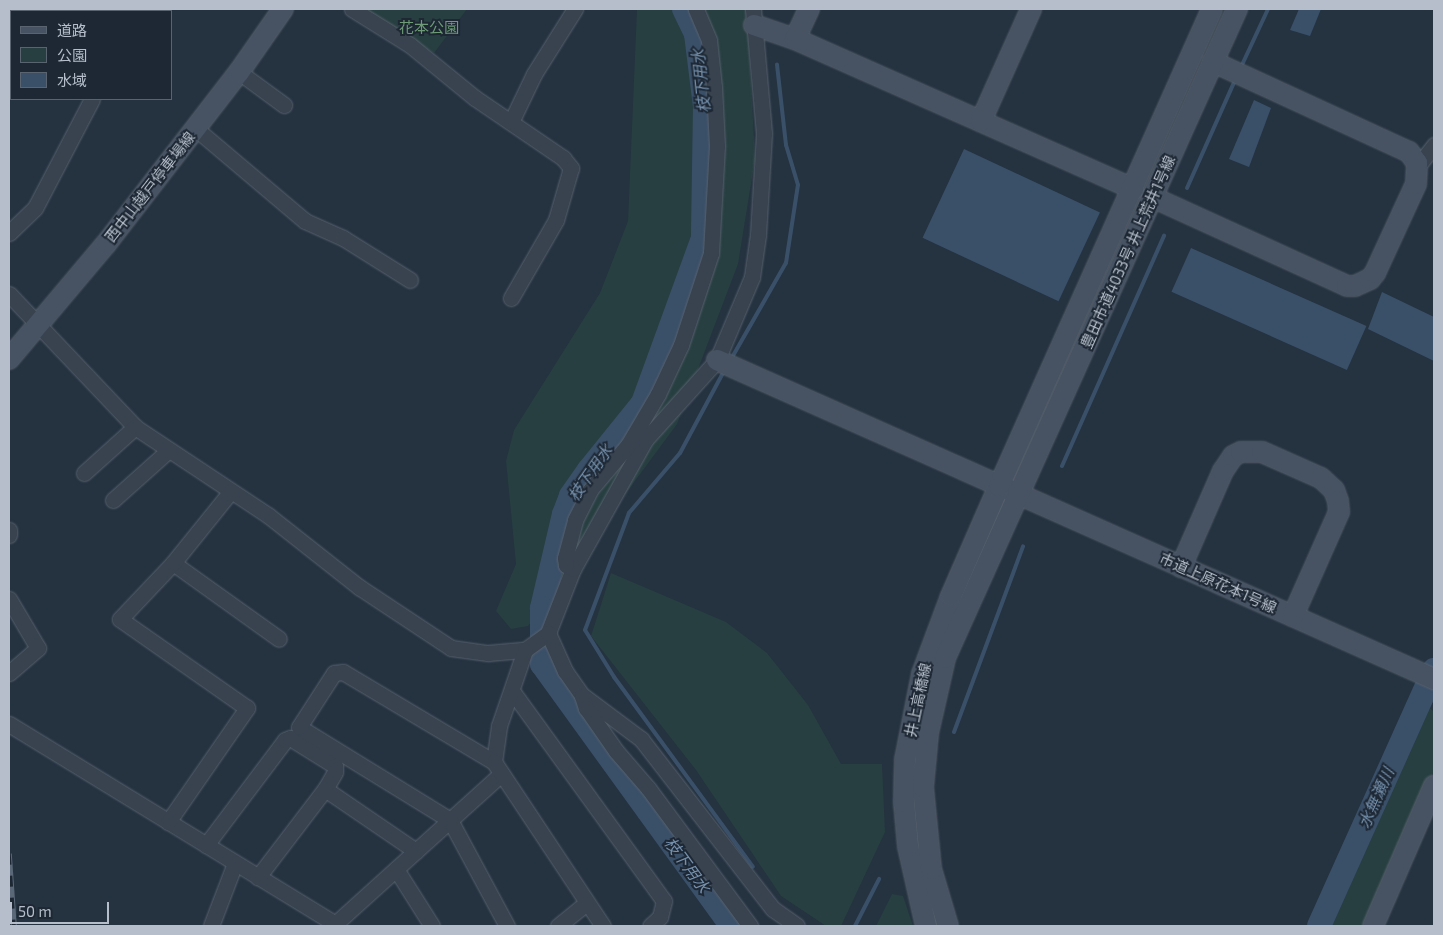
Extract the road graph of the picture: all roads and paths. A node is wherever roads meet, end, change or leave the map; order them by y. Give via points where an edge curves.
1 (283, 9) edge
2 (352, 9) edge
3 (575, 9) edge
4 (696, 9) edge
5 (809, 9) edge
6 (1032, 9) edge
7 (1212, 9) edge
8 (1237, 9) edge
9 (753, 17) edge
10 (795, 39) junction
11 (1213, 62) junction
12 (239, 72) junction
13 (91, 100) edge
14 (284, 105) dead end
15 (981, 121) junction
16 (511, 122) junction
17 (195, 128) junction
18 (1434, 145) edge
19 (1417, 167) junction
20 (1133, 190) junction
21 (1152, 197) junction
22 (9, 233) edge
23 (410, 280) dead end
24 (9, 294) edge
25 (511, 298) dead end
26 (38, 325) junction
27 (9, 359) edge
28 (716, 360) junction
29 (135, 427) junction
30 (169, 450) junction
31 (84, 473) dead end
32 (999, 486) junction
33 (231, 491) junction
34 (1019, 496) junction
35 (113, 500) dead end
36 (9, 530) edge
37 (9, 534) edge
38 (173, 563) junction
39 (1181, 567) junction
40 (573, 569) junction
41 (9, 599) edge
42 (1293, 616) junction
43 (548, 633) junction
44 (279, 639) dead end
45 (525, 650) junction
46 (9, 673) edge
47 (1426, 676) edge
48 (512, 691) junction
49 (582, 695) junction
50 (9, 724) edge
51 (497, 768) junction
52 (1434, 786) edge
53 (325, 789) junction
54 (450, 820) junction
55 (168, 822) junction
56 (206, 845) junction
57 (416, 851) junction
58 (235, 863) junction
59 (396, 869) junction
60 (258, 877) junction
61 (586, 903) junction
62 (336, 925) edge
63 (211, 926) edge
64 (432, 926) edge
65 (507, 926) edge
66 (558, 926) edge
67 (603, 926) edge
68 (650, 926) edge
69 (750, 926) edge
70 (797, 926) edge
71 (926, 926) edge
72 (948, 926) edge
73 (1373, 926) edge

1 - 12 street, 西中山越戸停車場線
2 - 16 street via 410,45
3 - 16 street via 534,74
4 - 40 street via 708,40 714,87 717,146 710,253 681,346 658,394 628,445 590,490 575,520 565,558 566,565
5 - 10 street
6 - 15 street
7 - 20 street, 豊田市道4033号 井上荒井1号線
8 - 11 street, 豊田市道4033号 井上荒井1号線
9 - 10 street
9 - 28 street via 764,133 758,235 752,277
10 - 15 street
11 - 19 street via 1409,152
11 - 21 street, 豊田市道4033号 井上荒井1号線
12 - 14 street
12 - 17 street, 西中山越戸停車場線
13 - 22 street via 35,208
15 - 20 street
16 - 25 street via 563,158 571,168 556,220
17 - 23 street via 305,221 343,238
17 - 26 street, 西中山越戸停車場線
18 - 19 street
19 - 21 street via 1416,184 1375,273 1370,280 1355,286 1347,286
20 - 32 street, 豊田市道4033号 井上荒井1号線
21 - 34 street, 豊田市道4033号 井上荒井1号線
24 - 26 street
26 - 27 street, 西中山越戸停車場線
26 - 29 street
28 - 32 street, 市道上原花本1号線
28 - 40 street via 646,440
29 - 30 street
29 - 31 street
30 - 33 street
30 - 35 street
32 - 34 street, 市道上原花本1号線
32 - 71 street, 井上高橋線 via 932,643 922,674 906,760 904,802 908,846
33 - 38 street
33 - 45 street via 269,516 359,587 451,648 488,653
34 - 39 street, 市道上原花本1号線
34 - 72 street, 井上高橋線 via 945,658 928,733 923,787 926,838 937,893
36 - 37 street
38 - 44 street
38 - 55 street via 120,619 247,708
39 - 42 street, 市道上原花本1号線
39 - 42 street via 1228,464 1241,452 1262,452 1321,478 1334,490 1338,501 1339,512
40 - 43 street
41 - 46 street via 38,648
42 - 47 street, 市道上原花本1号線
43 - 45 street
43 - 49 street via 565,671
45 - 48 street
48 - 51 street via 499,726
48 - 68 street via 664,901 660,917
49 - 69 street via 586,708 616,751 648,788
49 - 70 street via 642,739 773,908
50 - 55 street
51 - 54 street
51 - 54 street via 343,672 334,672 299,727
51 - 61 street
52 - 73 street
53 - 56 street via 335,766 290,738 284,740
53 - 57 street
53 - 60 street
54 - 57 street
54 - 65 street
55 - 56 street
56 - 58 street
57 - 59 street
58 - 60 street
58 - 63 street
59 - 62 street
59 - 64 street
60 - 62 street
61 - 66 street
61 - 67 street

